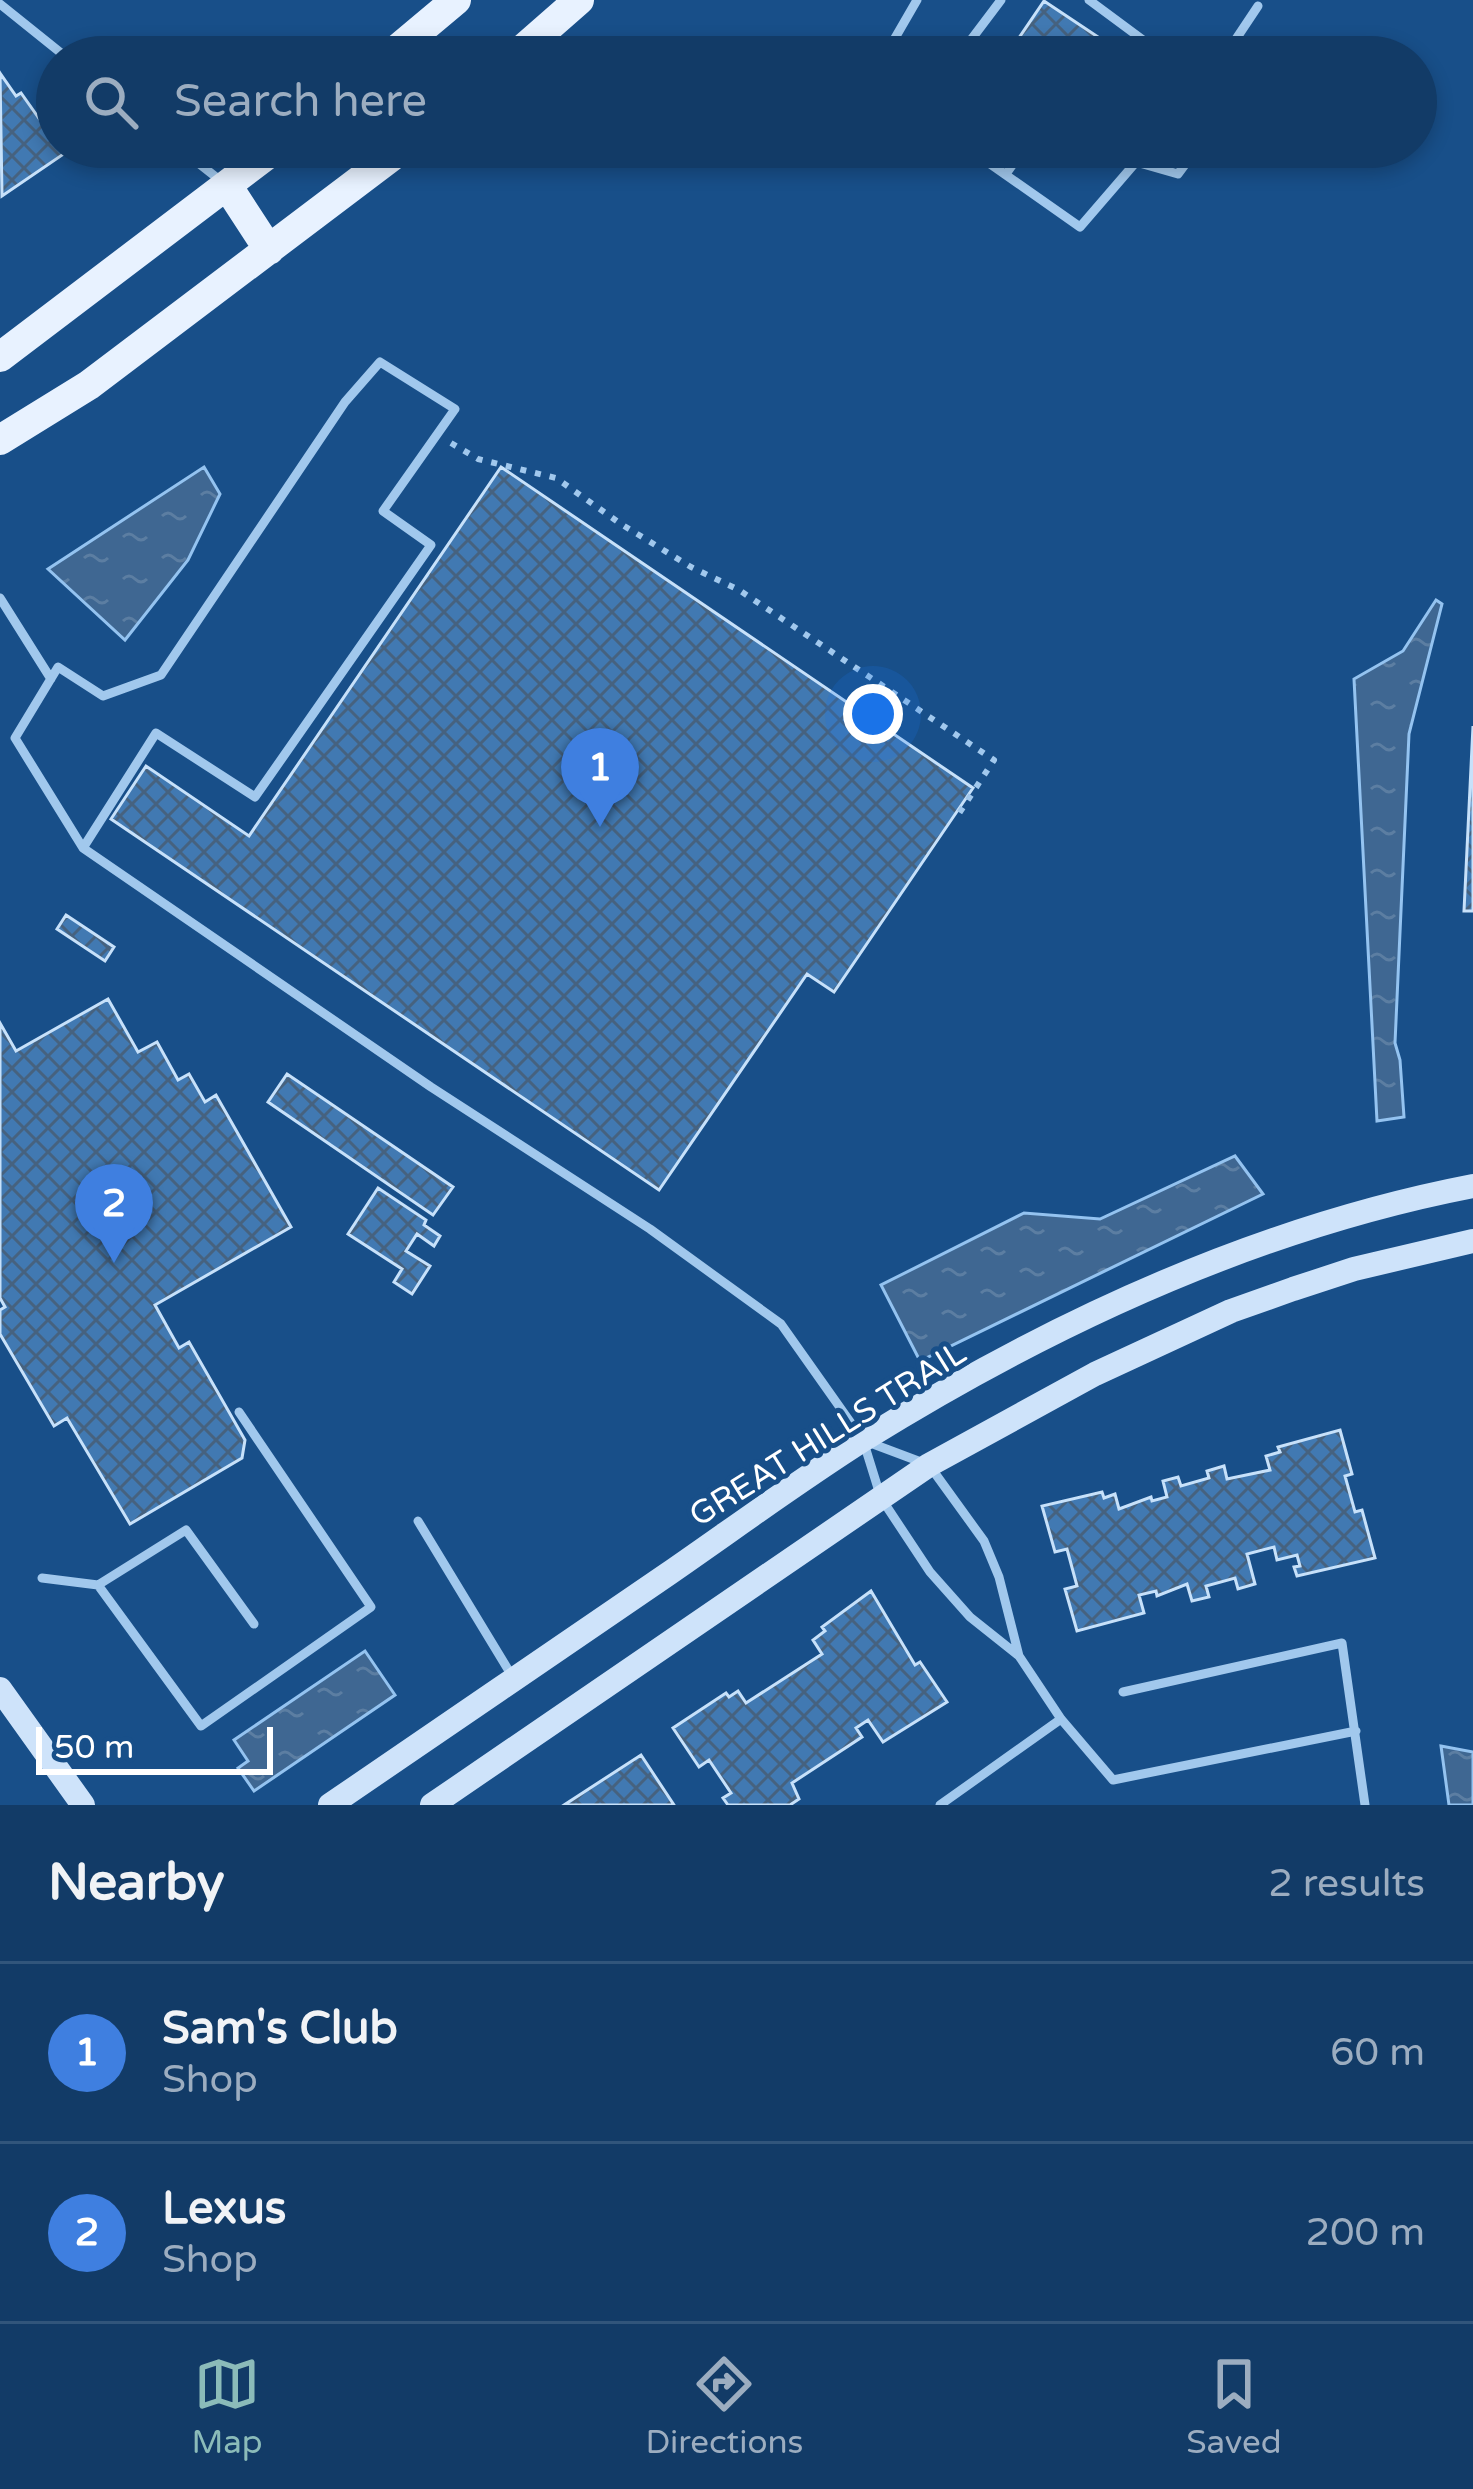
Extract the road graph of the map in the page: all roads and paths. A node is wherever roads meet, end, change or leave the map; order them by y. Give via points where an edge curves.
1 (456, 0) edge
2 (579, 0) edge
3 (917, 0) edge
4 (1001, 0) edge
5 (1089, 0) edge
6 (0, 4) edge
7 (1258, 6) dead end
8 (40, 36) edge
9 (413, 36) edge
10 (538, 36) edge
11 (896, 36) edge
12 (974, 36) edge
13 (1138, 36) edge
14 (1238, 36) edge
15 (204, 168) edge
16 (251, 168) edge
17 (376, 168) edge
18 (997, 168) edge
19 (1010, 168) edge
20 (1131, 168) edge
21 (1006, 174) junction
22 (228, 187) junction
23 (269, 250) junction
24 (0, 357) edge
25 (444, 439) dead end
26 (0, 440) edge
27 (0, 598) edge
28 (51, 679) junction
29 (958, 815) dead end
30 (83, 848) junction
31 (1473, 1186) edge
32 (1473, 1241) edge
33 (239, 1412) dead end
34 (863, 1441) junction
35 (929, 1465) junction
36 (881, 1498) junction
37 (418, 1521) dead end
38 (42, 1578) dead end
39 (98, 1585) junction
40 (254, 1624) dead end
41 (1019, 1656) junction
42 (514, 1679) junction
43 (0, 1689) edge
44 (1123, 1692) dead end
45 (1061, 1719) junction
46 (1356, 1731) junction
47 (83, 1805) edge
48 (330, 1805) edge
49 (432, 1805) edge
50 (940, 1805) edge
51 (1365, 1805) edge

1 - 9 main road
2 - 10 main road
3 - 11 lane
4 - 12 lane
5 - 13 lane
6 - 8 lane
7 - 14 lane
15 - 22 lane
16 - 22 main road
17 - 23 main road
18 - 21 lane
19 - 21 lane
20 - 21 lane via 1080,227
22 - 23 main road
22 - 24 main road
23 - 26 main road via 89,386
25 - 29 path via 478,458 556,478 994,760
27 - 28 lane
28 - 30 lane via 15,739
28 - 30 lane via 58,667 103,695 161,675 380,362 455,409 383,512 431,545 255,797 156,733
30 - 34 lane via 781,1324
31 - 34 street, GREAT HILLS TRAIL via 1329,1220 1203,1265 1067,1326
32 - 35 street via 1354,1269 1231,1311
33 - 39 lane via 371,1607 201,1726
34 - 35 lane
34 - 36 lane
34 - 42 street, GREAT HILLS TRAIL
35 - 36 street
35 - 41 lane via 984,1541
36 - 41 lane via 930,1572
36 - 49 street
37 - 42 lane
38 - 39 lane
39 - 40 lane via 186,1530
41 - 45 lane
42 - 48 street, GREAT HILLS TRAIL
43 - 47 street
44 - 46 lane via 1342,1642
45 - 46 lane via 1113,1780
45 - 50 lane
46 - 51 lane

